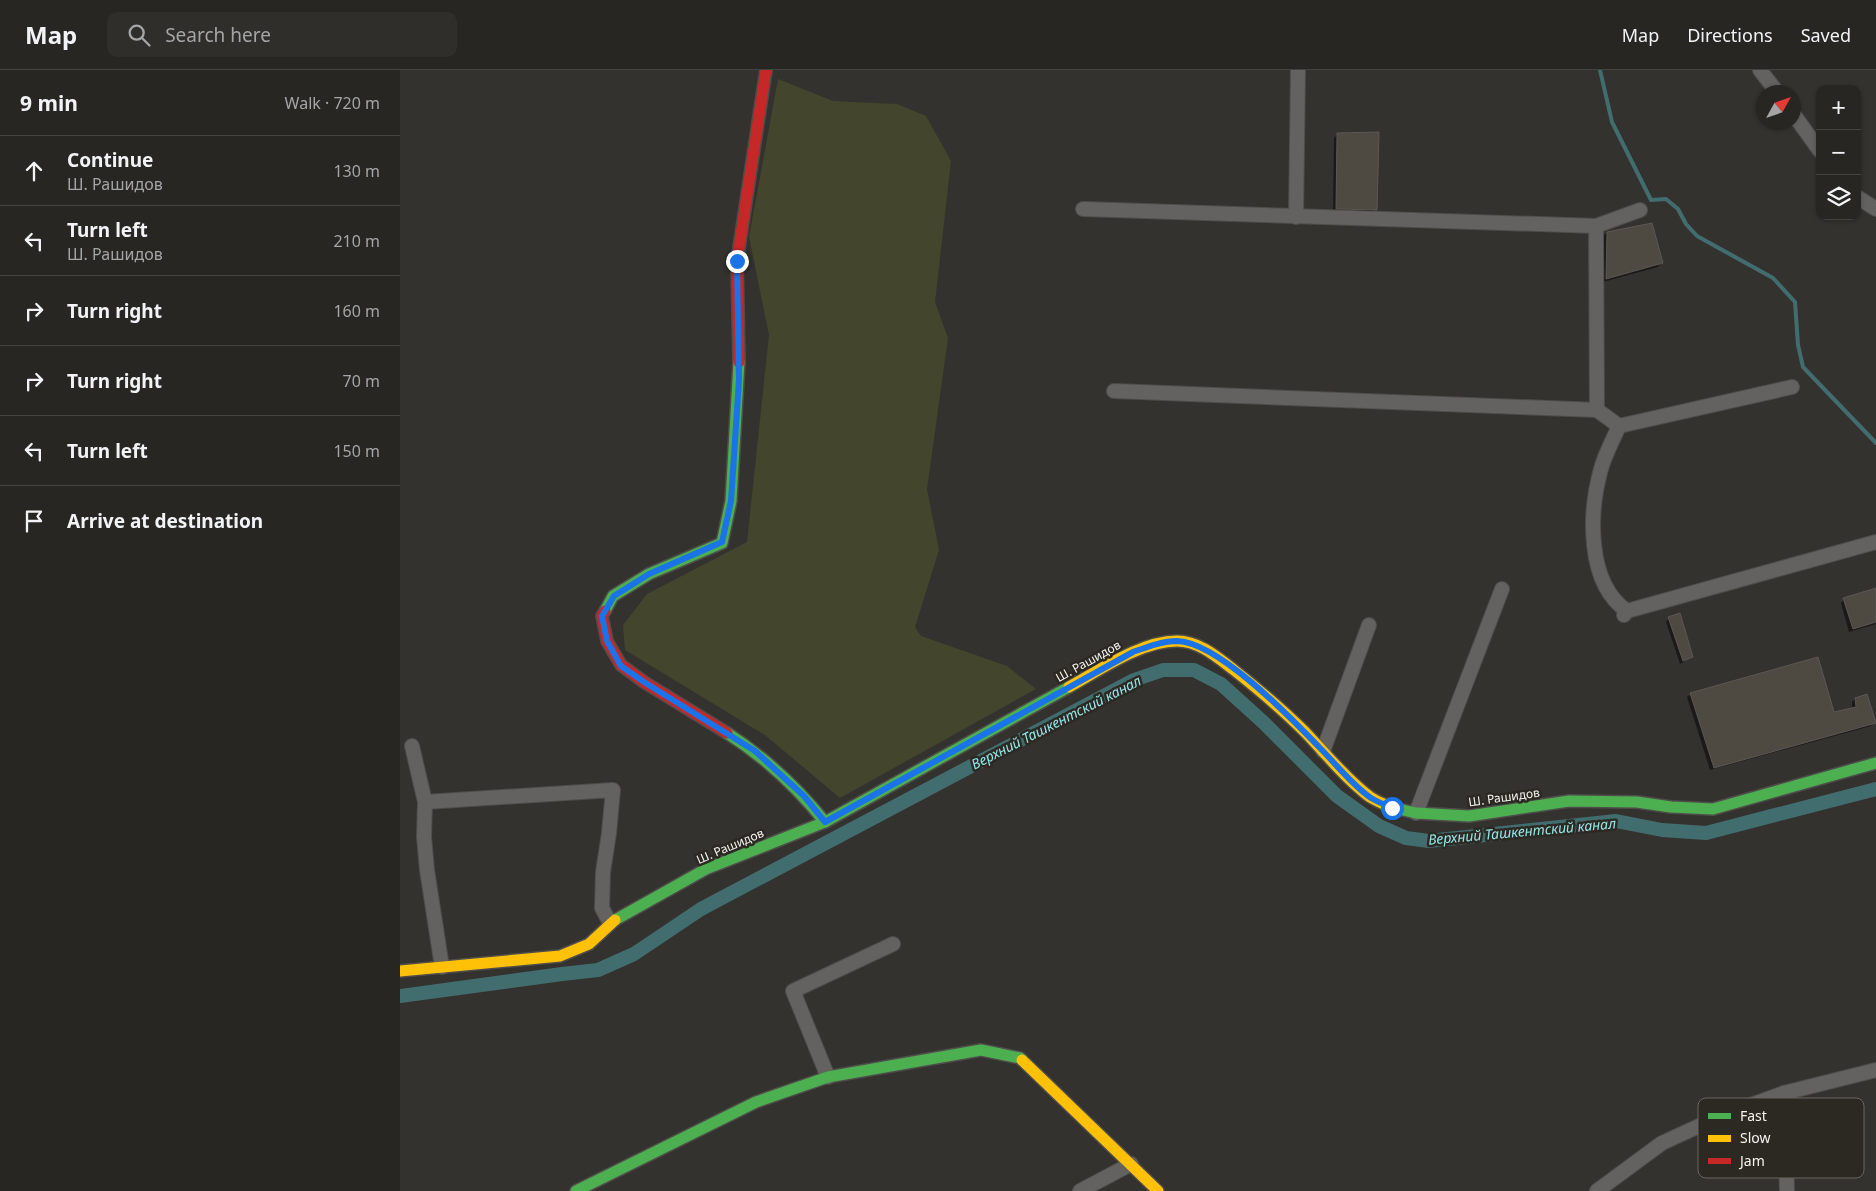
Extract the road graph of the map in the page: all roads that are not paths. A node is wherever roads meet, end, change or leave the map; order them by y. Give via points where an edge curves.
1 (766, 70) edge
2 (1298, 70) edge
3 (1760, 70) edge
4 (1771, 85) edge
5 (1801, 125) edge
6 (1816, 145) edge
7 (1861, 200) edge
8 (1083, 209) dead end
9 (1876, 209) edge
10 (1640, 210) dead end
11 (1296, 217) junction
12 (1596, 226) junction
13 (1792, 388) dead end
14 (1114, 391) dead end
15 (1597, 410) junction
16 (1619, 426) junction
17 (1876, 542) edge
18 (1502, 589) dead end
19 (1369, 625) dead end
20 (412, 746) dead end
21 (1323, 751) junction
22 (1876, 763) edge
23 (425, 802) junction
24 (1416, 813) junction
25 (825, 822) junction
26 (610, 923) junction
27 (893, 944) dead end
28 (442, 967) junction
29 (400, 971) edge
30 (1876, 1070) edge
31 (828, 1078) junction
32 (1784, 1093) junction
33 (1770, 1098) edge
34 (1784, 1098) edge
35 (1698, 1127) edge
36 (1131, 1164) junction
37 (1787, 1178) edge
38 (576, 1191) edge
39 (1080, 1191) edge
40 (1158, 1191) edge
41 (1597, 1191) edge
42 (1787, 1191) edge

1 - 25 street via 737,261 739,380 731,501 722,542 649,574 614,596 602,616 607,641 621,666 755,751 804,796
2 - 11 street
3 - 4 street
5 - 6 street
7 - 9 street
8 - 11 street
10 - 12 street
11 - 12 street
12 - 15 street
13 - 16 street
14 - 15 street
15 - 16 street
16 - 17 street via 1601,468 1593,533 1594,552 1603,583 1625,613
18 - 24 street
19 - 21 street
20 - 23 street
21 - 24 street, Ш. Рашидов via 1371,798 1392,808
21 - 25 street, Ш. Рашидов via 1252,684 1211,652 1177,641 1133,652
22 - 24 street, Ш. Рашидов via 1713,809 1599,800 1569,801 1468,816
23 - 26 street via 613,790 602,908
23 - 28 street via 427,870
25 - 26 street, Ш. Рашидов via 706,869
26 - 28 street, Ш. Рашидов via 589,944 560,956
27 - 31 street via 793,991
28 - 29 street, Ш. Рашидов
30 - 32 street
31 - 36 street via 981,1050 1020,1058
31 - 38 street via 756,1102
32 - 33 street
32 - 34 street
35 - 41 street via 1662,1144
36 - 39 street
36 - 40 street
37 - 42 street

